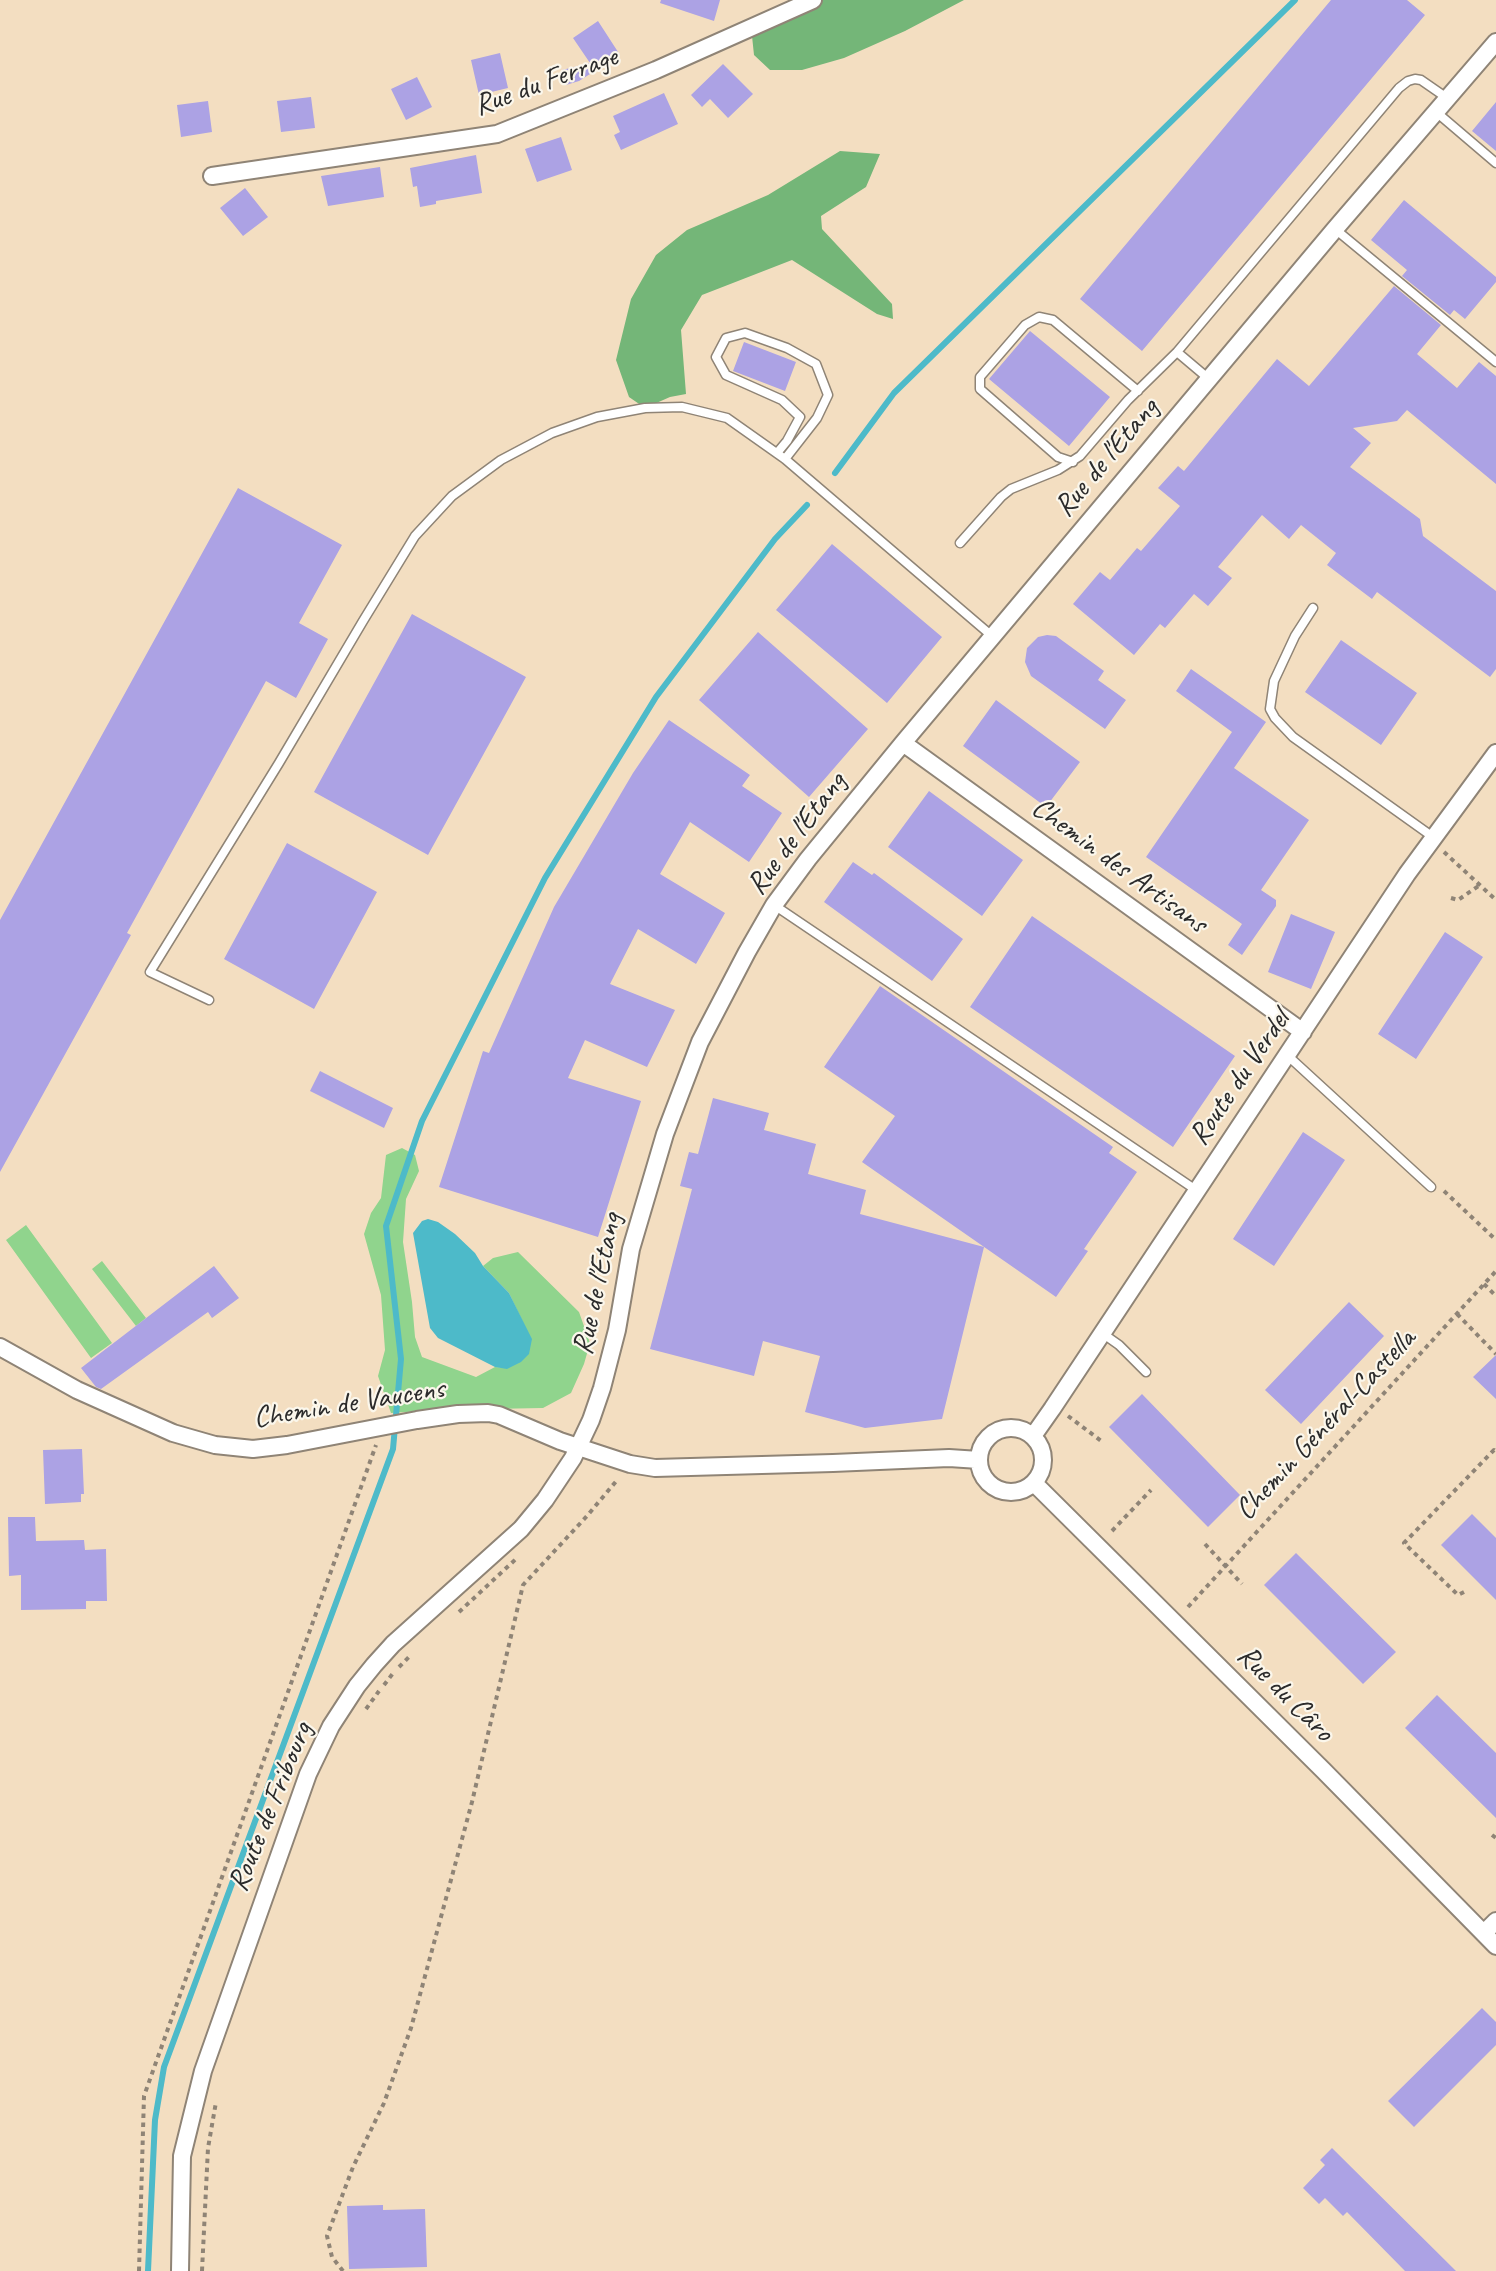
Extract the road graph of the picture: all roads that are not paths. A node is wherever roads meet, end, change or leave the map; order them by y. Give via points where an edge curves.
1 (813, 0) edge
2 (1496, 42) edge
3 (1447, 98) junction
4 (1436, 111) junction
5 (1496, 163) edge
6 (212, 176) dead end
7 (1335, 229) junction
8 (1177, 352) junction
9 (1496, 362) edge
10 (1209, 379) junction
11 (1138, 391) junction
12 (781, 456) junction
13 (1073, 462) junction
14 (960, 543) dead end
15 (1313, 608) dead end
16 (992, 636) junction
17 (903, 743) junction
18 (1496, 753) edge
19 (1433, 837) junction
20 (774, 905) junction
21 (209, 1000) dead end
22 (1303, 1032) junction
23 (1287, 1055) junction
24 (1431, 1187) dead end
25 (1197, 1190) junction
26 (1102, 1333) junction
27 (0, 1347) edge
28 (1146, 1372) dead end
29 (1033, 1436) junction
30 (578, 1447) junction
31 (979, 1460) junction
32 (1034, 1483) junction
33 (1496, 1921) edge
34 (1484, 1934) junction
35 (1496, 1946) edge
36 (180, 2271) edge

1 - 6 street, Rue du Ferrage via 656,70 497,134
2 - 3 street, Rue de l'Etang
3 - 4 street, Rue de l'Etang
3 - 8 lane via 1421,80 1408,81 1399,88
4 - 5 lane
4 - 7 street, Rue de l'Etang
7 - 9 lane
7 - 10 street, Rue de l'Etang
8 - 10 lane
8 - 11 lane
10 - 16 street, Rue de l'Etang
11 - 13 lane
11 - 13 lane via 1053,320 1040,317 1025,325 981,377 980,389 1058,457
12 - 12 lane via 817,418 828,394 816,364 787,348 745,333 726,338 717,357 726,375 782,400 800,417
12 - 16 lane
12 - 21 lane via 727,418 682,407 645,408 597,417 552,433 501,460 452,496 415,536 150,972
13 - 14 lane via 1011,489
15 - 19 lane via 1294,636 1274,681 1270,709 1293,737
16 - 17 street, Rue de l'Etang
17 - 20 street, Rue de l'Etang
17 - 22 street, Chemin des Artisans
18 - 19 street, Route du Verdel
19 - 22 street, Route du Verdel
20 - 25 lane
20 - 30 street, Rue de l'Etang via 700,1042 665,1134 632,1249 602,1388
22 - 23 street, Route du Verdel
23 - 24 lane
23 - 25 street, Route du Verdel
25 - 26 street, Route du Verdel
26 - 28 lane
26 - 29 street, Route du Verdel
27 - 30 street, Chemin de Vaucens via 77,1390 173,1433 215,1445 253,1449 287,1445 458,1414 499,1415
29 - 31 street via 1013,1428 993,1433 985,1440
29 - 32 street via 1043,1454 1041,1474
30 - 31 street via 630,1464 674,1467
30 - 36 street, Route de Fribourg via 555,1487 521,1529 374,1665 344,1705 317,1752 202,2071 182,2156
31 - 32 street via 985,1478 999,1490 1018,1492
32 - 34 street, Rue du Câro
33 - 34 street
34 - 35 street, Rue du Câro

